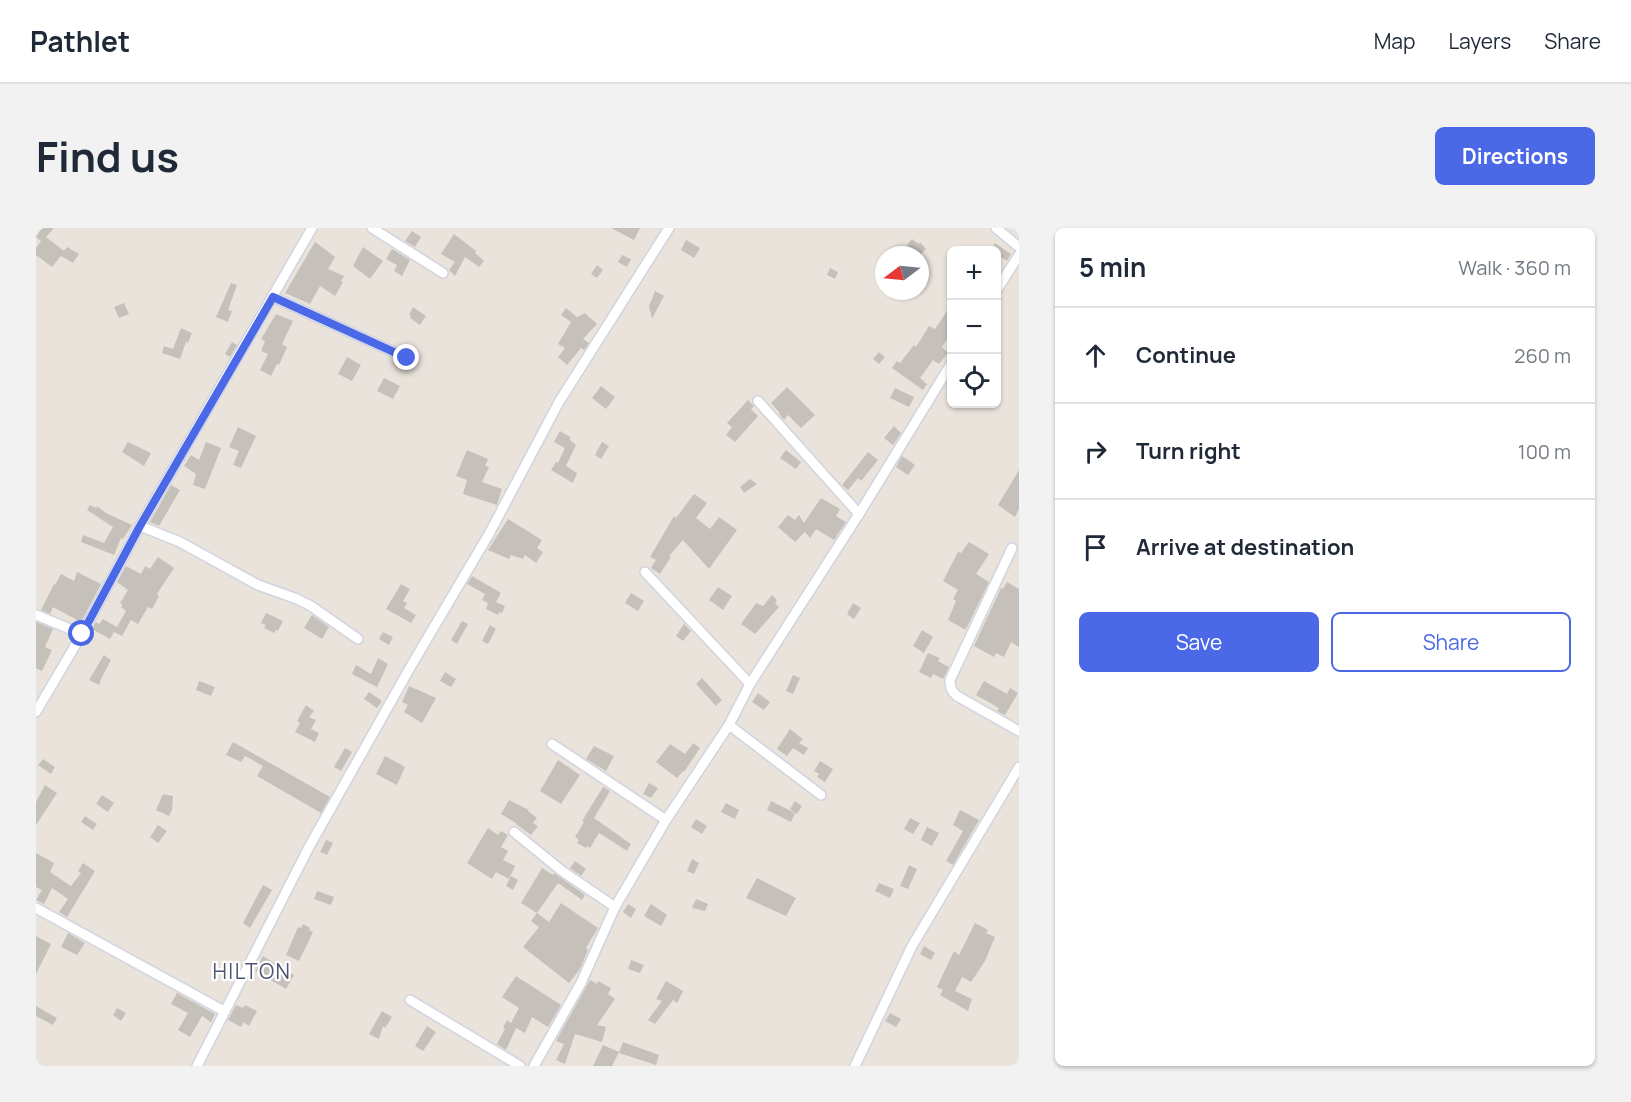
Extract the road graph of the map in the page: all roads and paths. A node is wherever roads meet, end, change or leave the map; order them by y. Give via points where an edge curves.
1 (312, 228) edge
2 (372, 228) edge
3 (656, 228) edge
4 (996, 228) edge
5 (667, 231) edge
6 (1019, 247) edge
7 (1019, 255) edge
8 (443, 273) dead end
9 (1001, 283) edge
10 (273, 297) junction
11 (407, 358) dead end
12 (947, 371) edge
13 (758, 401) dead end
14 (859, 514) junction
15 (140, 526) junction
16 (1012, 548) dead end
17 (645, 572) dead end
18 (36, 615) edge
19 (82, 634) junction
20 (358, 639) dead end
21 (750, 684) junction
22 (36, 712) edge
23 (729, 725) junction
24 (1019, 731) edge
25 (552, 744) dead end
26 (1019, 767) edge
27 (821, 795) dead end
28 (666, 820) junction
29 (514, 832) dead end
30 (615, 907) junction
31 (36, 908) edge
32 (410, 1000) dead end
33 (224, 1011) junction
34 (197, 1066) edge
35 (520, 1066) edge
36 (534, 1066) edge
37 (855, 1066) edge

1 - 10 street
2 - 8 street
3 - 5 street
4 - 6 street
5 - 33 street via 559,402 489,534 309,847
7 - 9 street
10 - 11 street
10 - 15 street
12 - 14 street
13 - 14 street
14 - 21 street
15 - 19 street
15 - 20 street via 180,542 258,585 311,606
16 - 24 street via 950,687 957,696
17 - 21 street
18 - 19 street
19 - 22 street
21 - 23 street
23 - 27 street
23 - 28 street
25 - 28 street
26 - 37 street via 912,946
28 - 30 street
29 - 30 street
30 - 36 street via 581,984
31 - 33 street
32 - 35 street
33 - 34 street

